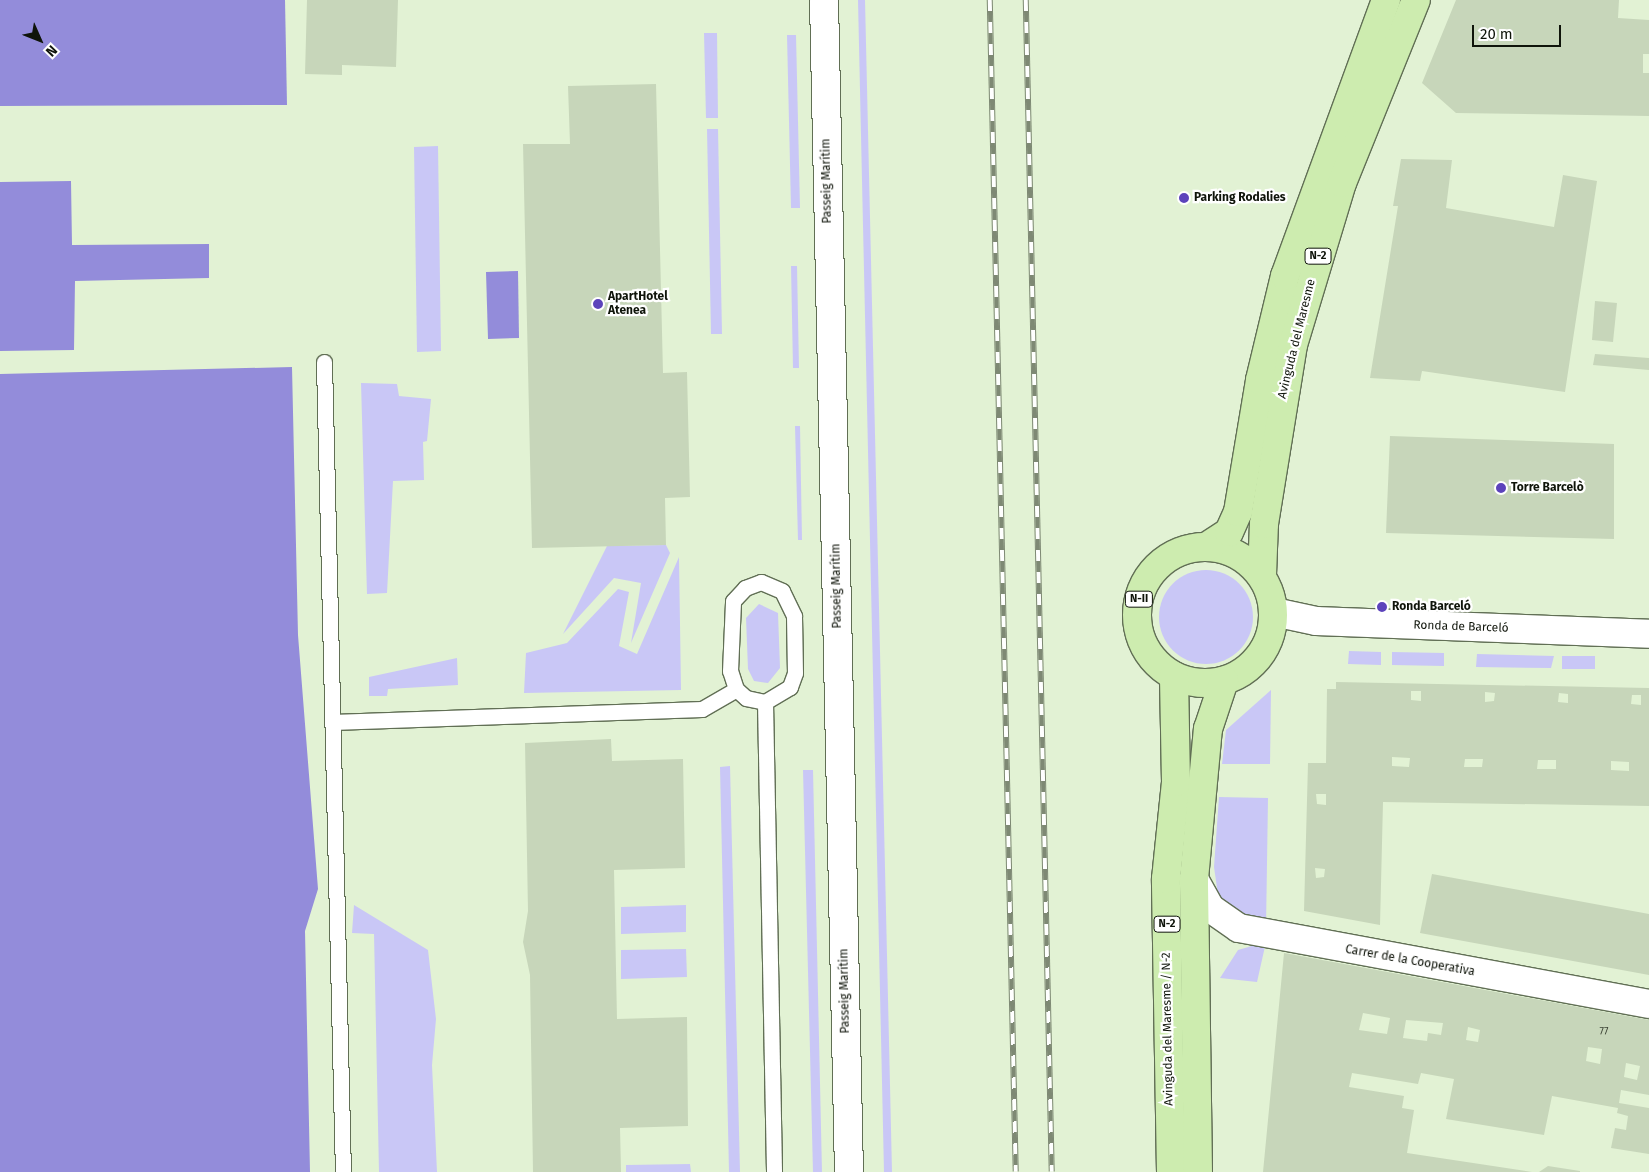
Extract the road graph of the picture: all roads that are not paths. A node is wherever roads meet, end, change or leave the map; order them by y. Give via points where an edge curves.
1 (824, 0) edge
2 (1386, 0) edge
3 (1416, 0) edge
4 (324, 362) dead end
5 (1206, 546) junction
6 (1262, 575) junction
7 (1274, 612) junction
8 (1649, 634) edge
9 (1174, 676) junction
10 (1224, 682) junction
11 (736, 689) junction
12 (764, 702) junction
13 (332, 722) junction
14 (1194, 879) junction
15 (1649, 1004) edge
16 (343, 1172) edge
17 (774, 1172) edge
18 (849, 1172) edge
19 (1171, 1172) edge
20 (1198, 1172) edge

1 - 18 street, Passeig Marítim
2 - 5 main road, Avinguda del Maresme / N-2 via 1285,276 1260,380 1238,512 1229,532
3 - 6 main road, Avinguda del Maresme / N-2 via 1342,183 1294,345 1266,506
4 - 13 lane
5 - 6 main road, N-II via 1237,554
5 - 9 main road, N-II via 1188,549 1163,562 1145,582 1139,600 1137,617 1147,652
6 - 7 main road
7 - 8 street, Ronda de Barceló via 1316,621
7 - 10 main road, N-II via 1266,647 1255,663
9 - 10 main road, N-II via 1198,683
9 - 19 main road, Avinguda del Maresme / N-2 / N-2 via 1176,782 1166,879
10 - 14 main road, N-2 via 1208,729
11 - 12 lane via 746,698
11 - 12 lane via 730,671 733,601 744,588 761,582 772,585 789,598 794,616 795,673 785,692
11 - 13 lane via 702,709
12 - 17 lane
13 - 16 lane
14 - 15 street, Carrer de la Cooperativa via 1210,908 1239,928
14 - 20 main road, N-2

